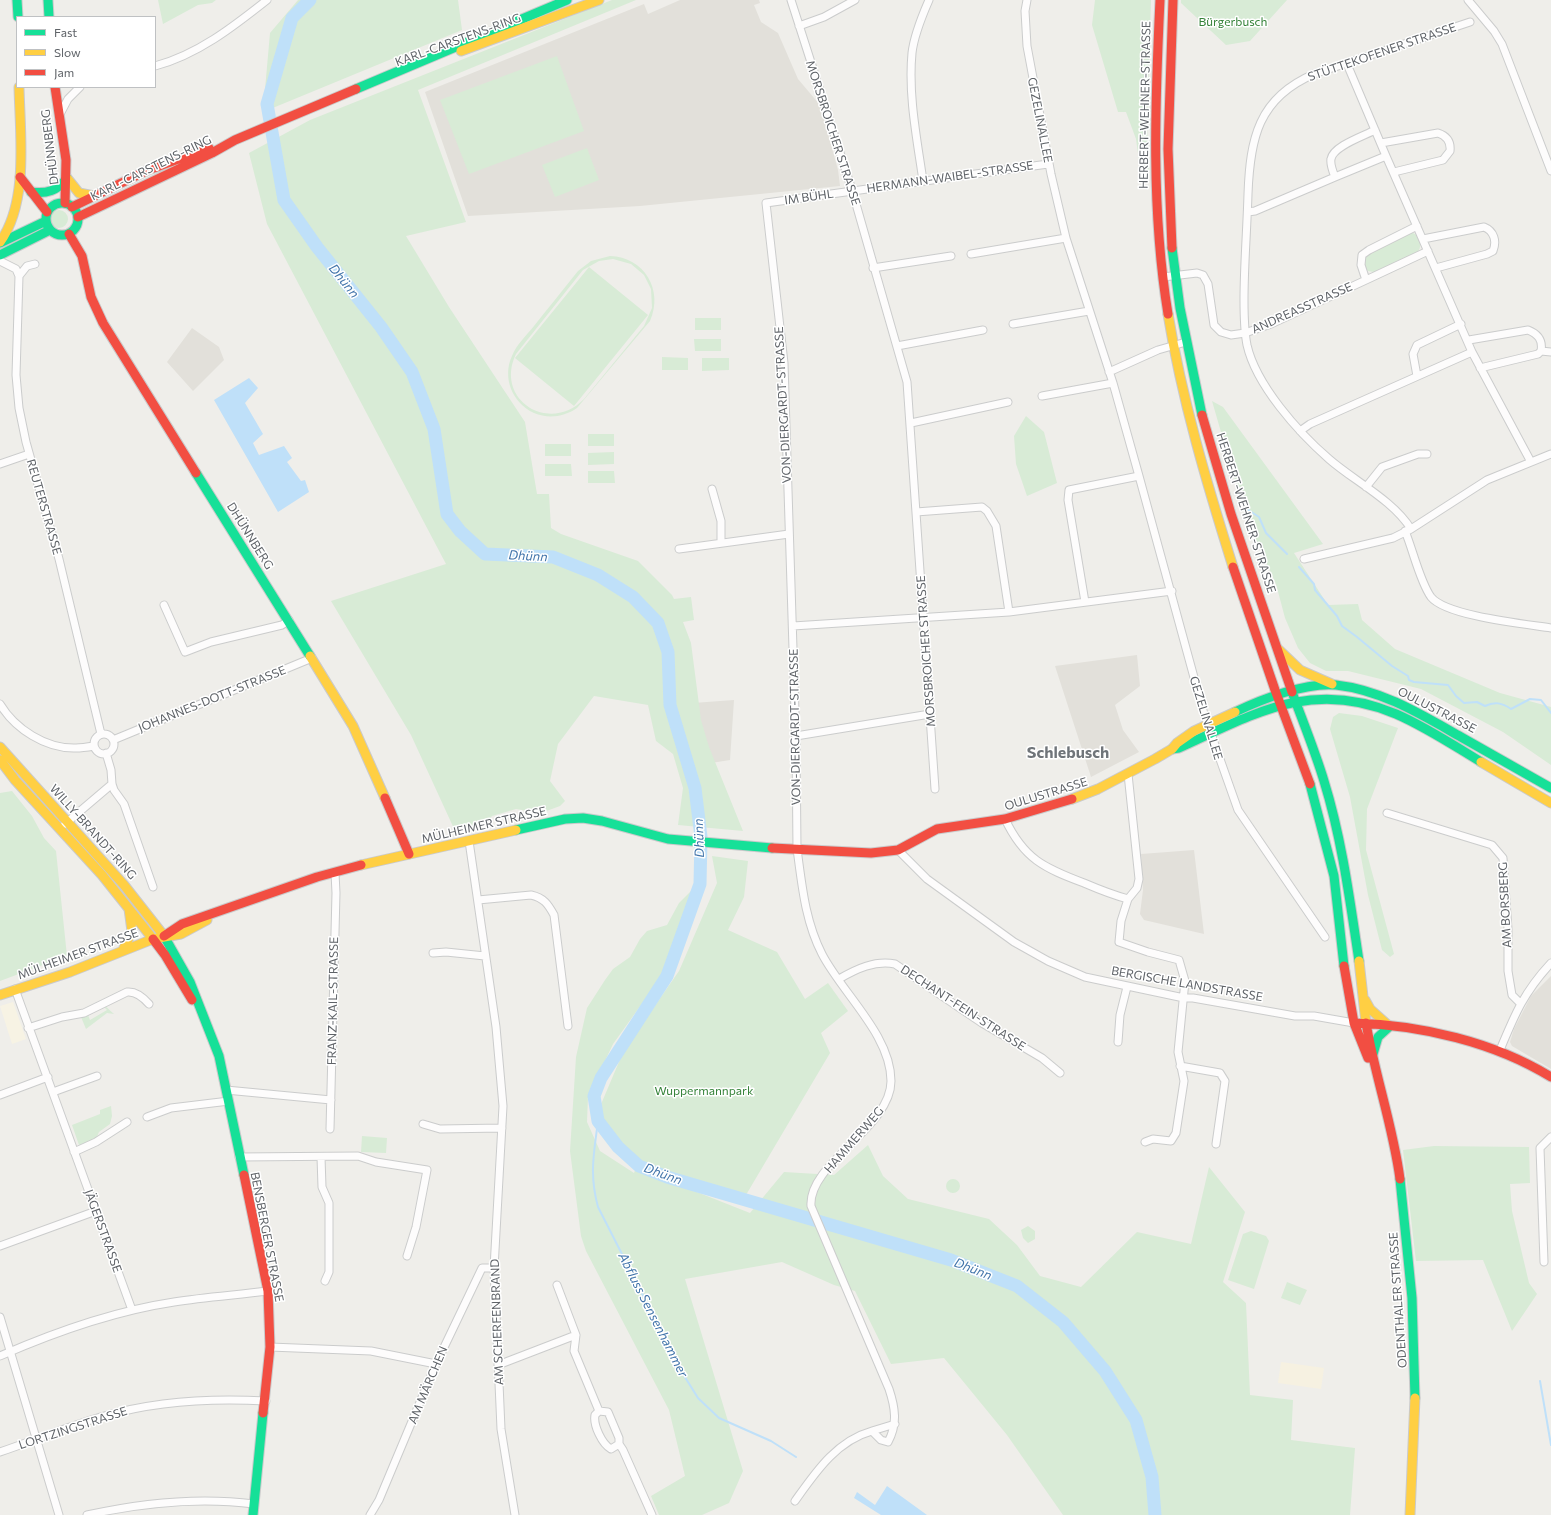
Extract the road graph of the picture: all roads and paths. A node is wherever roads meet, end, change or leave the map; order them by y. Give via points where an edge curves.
1 (17, 0) edge
2 (48, 0) edge
3 (267, 0) edge
4 (567, 0) edge
5 (599, 0) edge
6 (791, 0) edge
7 (855, 0) edge
8 (929, 0) edge
9 (1027, 0) edge
10 (1160, 0) edge
11 (1173, 0) edge
12 (1468, 0) edge
13 (18, 16) edge
14 (50, 16) edge
15 (1470, 22) dead end
16 (799, 26) junction
17 (1347, 64) junction
18 (156, 66) edge
19 (19, 88) edge
20 (55, 88) edge
21 (79, 88) edge
22 (324, 102) junction
23 (58, 116) junction
24 (1375, 130) junction
25 (235, 140) junction
26 (1381, 143) junction
27 (1386, 156) junction
28 (1048, 164) junction
29 (1551, 171) edge
30 (1394, 172) junction
31 (20, 177) junction
32 (1335, 177) junction
33 (67, 178) junction
34 (923, 181) junction
35 (852, 190) junction
36 (31, 192) junction
37 (94, 196) junction
38 (766, 203) joint
39 (69, 205) junction
40 (1248, 212) junction
41 (46, 217) junction
42 (78, 217) junction
43 (1417, 226) junction
44 (50, 230) junction
45 (69, 234) junction
46 (1066, 238) junction
47 (1423, 239) junction
48 (0, 242) edge
49 (1428, 251) junction
50 (971, 254) dead end
51 (0, 255) edge
52 (951, 256) dead end
53 (0, 260) edge
54 (35, 264) dead end
55 (873, 268) junction
56 (1436, 268) junction
57 (19, 276) junction
58 (1176, 276) junction
59 (1163, 277) junction
60 (1366, 280) junction
61 (1089, 311) junction
62 (1013, 324) dead end
63 (1461, 324) junction
64 (983, 330) dead end
65 (1245, 333) junction
66 (1469, 340) junction
67 (1186, 342) junction
68 (1173, 345) junction
69 (897, 346) junction
70 (1541, 351) junction
71 (1472, 352) junction
72 (1551, 352) edge
73 (1480, 368) junction
74 (1109, 372) junction
75 (1417, 376) junction
76 (1113, 383) junction
77 (1042, 396) dead end
78 (1008, 402) dead end
79 (911, 423) junction
80 (1300, 431) junction
81 (29, 454) junction
82 (1427, 454) dead end
83 (1551, 454) edge
84 (1531, 462) junction
85 (0, 464) edge
86 (1140, 476) junction
87 (1366, 487) junction
88 (712, 489) dead end
89 (916, 512) junction
90 (1408, 530) junction
91 (789, 534) junction
92 (721, 543) junction
93 (679, 549) dead end
94 (1304, 559) dead end
95 (1172, 591) junction
96 (1085, 602) junction
97 (164, 605) dead end
98 (1008, 612) junction
99 (922, 617) junction
100 (289, 620) junction
101 (793, 626) junction
102 (1551, 628) edge
103 (1278, 649) junction
104 (312, 658) junction
105 (1335, 685) junction
106 (1292, 690) junction
107 (1276, 694) junction
108 (1296, 701) junction
109 (0, 704) edge
110 (1280, 706) junction
111 (930, 714) junction
112 (1208, 724) junction
113 (102, 734) junction
114 (1211, 734) junction
115 (796, 736) junction
116 (113, 740) junction
117 (94, 746) junction
118 (0, 747) edge
119 (1172, 749) junction
120 (106, 753) junction
121 (0, 760) edge
122 (1128, 774) junction
123 (112, 784) junction
124 (1551, 788) edge
125 (935, 789) dead end
126 (1551, 803) edge
127 (1387, 813) dead end
128 (1005, 819) junction
129 (67, 822) junction
130 (60, 828) junction
131 (468, 841) junction
132 (797, 848) junction
133 (898, 850) junction
134 (409, 854) junction
135 (335, 873) junction
136 (153, 887) dead end
137 (1128, 898) junction
138 (478, 900) junction
139 (129, 909) junction
140 (164, 936) junction
141 (1325, 937) dead end
142 (153, 940) junction
143 (123, 950) junction
144 (433, 953) dead end
145 (485, 956) junction
146 (1551, 963) edge
147 (839, 979) junction
148 (1127, 987) junction
149 (15, 989) junction
150 (0, 995) edge
151 (1364, 996) junction
152 (1184, 998) junction
153 (1520, 1003) junction
154 (149, 1004) dead end
155 (204, 1016) junction
156 (1354, 1023) junction
157 (1366, 1023) junction
158 (568, 1026) dead end
159 (1390, 1026) junction
160 (28, 1028) junction
161 (1118, 1042) dead end
162 (1500, 1050) junction
163 (1373, 1058) junction
164 (1180, 1066) junction
165 (1060, 1074) dead end
166 (97, 1076) dead end
167 (48, 1077) junction
168 (1551, 1078) edge
169 (1378, 1085) junction
170 (226, 1090) junction
171 (53, 1092) junction
172 (0, 1095) edge
173 (331, 1100) junction
174 (229, 1101) junction
175 (147, 1116) dead end
176 (127, 1122) dead end
177 (423, 1124) dead end
178 (502, 1128) junction
179 (330, 1129) dead end
180 (1551, 1137) edge
181 (1145, 1142) dead end
182 (1216, 1144) dead end
183 (74, 1152) junction
184 (239, 1157) junction
185 (322, 1157) junction
186 (96, 1211) junction
187 (0, 1246) edge
188 (407, 1256) dead end
189 (1544, 1262) dead end
190 (494, 1268) junction
191 (325, 1281) dead end
192 (557, 1285) dead end
193 (268, 1291) junction
194 (132, 1310) junction
195 (0, 1317) edge
196 (576, 1335) junction
197 (270, 1347) junction
198 (11, 1352) junction
199 (0, 1356) edge
200 (436, 1364) junction
201 (498, 1366) junction
202 (266, 1401) junction
203 (599, 1411) junction
204 (895, 1424) junction
205 (872, 1432) junction
206 (37, 1439) junction
207 (619, 1444) junction
208 (0, 1452) edge
209 (795, 1501) dead end
210 (254, 1504) junction
211 (59, 1515) edge
212 (87, 1515) edge
213 (253, 1515) edge
214 (370, 1515) edge
215 (515, 1515) edge
216 (652, 1515) edge
217 (1410, 1515) edge

1 - 13 main road
2 - 14 main road
3 - 18 street via 237,24 200,47
4 - 22 main road, KARL-CARSTENS-RING
5 - 22 main road, KARL-CARSTENS-RING
6 - 16 street, MORSBROICHER STRASSE
7 - 16 street via 824,17
8 - 34 street via 912,51 911,78
9 - 28 street, GEZELINALLEE via 1026,46
10 - 59 main road, HERBERT-WEHNER-STRASSE via 1155,169
11 - 58 main road, HERBERT-WEHNER-STRASSE via 1167,161 1171,239
12 - 29 street via 1502,44
15 - 17 street, STÜTTEKOFENER STRASSE
16 - 35 street, MORSBROICHER STRASSE
17 - 24 street
17 - 40 street, STÜTTEKOFENER STRASSE via 1296,82 1276,99 1262,117 1252,144
19 - 31 main road
20 - 23 main road, DHÜNNBERG
21 - 23 street via 68,98
22 - 25 main road, KARL-CARSTENS-RING
23 - 33 main road, DHÜNNBERG
24 - 26 street
24 - 32 street via 1332,153 1330,160
25 - 37 main road, KARL-CARSTENS-RING via 148,170
25 - 42 main road, KARL-CARSTENS-RING via 212,154
26 - 27 street
26 - 30 street via 1438,133 1449,140 1450,151 1443,160
27 - 30 street
27 - 32 street
28 - 34 street, HERMANN-WAIBEL-STRASSE
28 - 46 street, GEZELINALLEE
30 - 43 street
31 - 36 main road
31 - 48 main road via 15,218
32 - 40 street
33 - 36 main road via 53,192
33 - 37 main road via 79,193
33 - 39 main road, DHÜNNBERG
34 - 35 street, HERMANN-WAIBEL-STRASSE
35 - 38 street, IM BÜHL
35 - 55 street, MORSBROICHER STRASSE
36 - 41 main road
37 - 39 main road, KARL-CARSTENS-RING
38 - 91 street, VON-DIERGARDT-STRASSE via 784,363
39 - 41 main road via 58,203
39 - 42 main road
40 - 65 street, STÜTTEKOFENER STRASSE via 1244,258
41 - 44 main road
41 - 48 main road
42 - 45 main road via 77,224
43 - 47 street
43 - 60 street, ANDREASSTRASSE via 1362,255 1361,265
44 - 45 main road via 63,236
44 - 51 main road
45 - 100 main road, DHÜNNBERG via 82,256 91,297 103,323
46 - 50 street
46 - 61 street, GEZELINALLEE
47 - 49 street
47 - 56 street via 1484,226 1493,234 1493,251
49 - 56 street
49 - 60 street, ANDREASSTRASSE
52 - 55 street
53 - 57 street via 16,269
54 - 57 street via 27,266
55 - 69 street, MORSBROICHER STRASSE
56 - 63 street
57 - 81 street, REUTERSTRASSE via 16,375 19,408
58 - 59 street, ANDREASSTRASSE
58 - 65 street, ANDREASSTRASSE via 1197,273 1203,275 1208,284 1216,327 1231,335
58 - 67 main road, HERBERT-WEHNER-STRASSE
59 - 68 main road, HERBERT-WEHNER-STRASSE
60 - 65 street, ANDREASSTRASSE
61 - 62 street
61 - 74 street, GEZELINALLEE
63 - 66 street
63 - 75 street via 1417,345 1412,354
64 - 69 street
65 - 80 street, STÜTTEKOFENER STRASSE via 1250,353 1266,386
66 - 70 street via 1528,330 1536,334 1542,346
66 - 71 street
67 - 68 street
67 - 103 main road, HERBERT-WEHNER-STRASSE via 1195,386 1229,510
68 - 74 street
68 - 107 main road, HERBERT-WEHNER-STRASSE via 1184,397 1217,516
69 - 79 street, MORSBROICHER STRASSE via 907,382
70 - 72 street
70 - 73 street via 1527,358
71 - 73 street
71 - 75 street
73 - 84 street
74 - 76 street, GEZELINALLEE
75 - 80 street via 1310,424
76 - 77 street
76 - 86 street, GEZELINALLEE
78 - 79 street
79 - 89 street, MORSBROICHER STRASSE
80 - 87 street, STÜTTEKOFENER STRASSE via 1330,460
81 - 85 street
81 - 113 street, REUTERSTRASSE via 59,559
82 - 87 street via 1418,454 1382,467
83 - 84 street
84 - 90 street via 1487,480
86 - 95 street, GEZELINALLEE
86 - 96 street via 1069,490 1068,500
87 - 90 street, STÜTTEKOFENER STRASSE via 1400,515
88 - 92 street via 720,521
89 - 98 street via 982,507 987,511 996,526
89 - 99 street, MORSBROICHER STRASSE
90 - 94 street via 1393,538
90 - 102 street, STÜTTEKOFENER STRASSE via 1426,587 1439,605 1456,611
91 - 92 street
91 - 101 street, VON-DIERGARDT-STRASSE
92 - 93 street
95 - 96 street
95 - 112 street, GEZELINALLEE
96 - 98 street
97 - 100 street via 185,652 211,642 282,625
98 - 99 street
99 - 101 street
99 - 111 street, MORSBROICHER STRASSE
100 - 104 main road, DHÜNNBERG
101 - 115 street, VON-DIERGARDT-STRASSE
103 - 105 main road via 1300,670
103 - 106 main road, HERBERT-WEHNER-STRASSE
104 - 116 street, JOHANNES-DOTT-STRASSE
104 - 134 main road, DHÜNNBERG via 360,739
105 - 106 main road, OULUSTRASSE
105 - 124 main road, OULUSTRASSE via 1378,695 1409,707
106 - 107 main road, OULUSTRASSE
106 - 108 main road, HERBERT-WEHNER-STRASSE
107 - 110 main road, HERBERT-WEHNER-STRASSE
107 - 112 main road, OULUSTRASSE
108 - 110 main road, OULUSTRASSE
108 - 126 main road, OULUSTRASSE via 1339,699 1402,717 1428,729
108 - 151 main road, HERBERT-WEHNER-STRASSE via 1333,813 1346,870
109 - 117 street via 22,729 41,740 74,748
110 - 114 main road, OULUSTRASSE
110 - 156 main road, HERBERT-WEHNER-STRASSE via 1312,788 1334,874
111 - 115 street
111 - 125 street, MORSBROICHER STRASSE
112 - 114 street, GEZELINALLEE
112 - 119 main road, OULUSTRASSE via 1185,737
113 - 116 street via 109,735
113 - 117 street via 96,739
114 - 119 main road, OULUSTRASSE
114 - 141 street, GEZELINALLEE via 1238,810
115 - 132 street, VON-DIERGARDT-STRASSE
116 - 120 street via 112,748
117 - 120 street via 99,752
118 - 129 main road, WILLY-BRANDT-RING
119 - 122 main road, OULUSTRASSE
120 - 123 street
121 - 130 main road, WILLY-BRANDT-RING
122 - 128 main road, OULUSTRASSE via 1092,792
122 - 137 street via 1139,879 1137,888
123 - 129 street
123 - 136 street via 124,804
127 - 153 street, AM BORSBERG via 1492,845 1503,858 1508,971 1512,995
128 - 133 main road, OULUSTRASSE via 938,828
128 - 137 street via 1014,838 1043,866 1093,887
129 - 130 street
129 - 140 main road, WILLY-BRANDT-RING via 133,896
130 - 139 main road, WILLY-BRANDT-RING
131 - 132 main road, MÜLHEIMER STRASSE via 550,822 583,818 668,839
131 - 134 main road, MÜLHEIMER STRASSE
131 - 138 street, AM SCHERFENBRAND
132 - 133 main road via 871,853
132 - 147 street, HAMMERWEG via 808,922 822,956
133 - 148 street, BERGISCHE LANDSTRASSE via 928,879 1019,945 1048,961 1085,976
134 - 135 main road, MÜLHEIMER STRASSE
135 - 140 main road, MÜLHEIMER STRASSE via 298,883 182,924
135 - 173 street, FRANZ-KAIL-STRASSE
137 - 152 street via 1121,921 1119,942 1179,960 1185,981
138 - 145 street, AM SCHERFENBRAND
138 - 158 street via 531,895 548,903 554,915
139 - 142 main road, WILLY-BRANDT-RING
139 - 143 main road via 132,931
140 - 142 main road, MÜLHEIMER STRASSE
140 - 155 main road, BENSBERGER STRASSE via 190,982
142 - 143 main road, MÜLHEIMER STRASSE
142 - 155 main road, BENSBERGER STRASSE
143 - 149 main road, MÜLHEIMER STRASSE via 70,972
144 - 145 street
145 - 178 street, AM SCHERFENBRAND via 496,1027 503,1106
146 - 153 street via 1531,985
147 - 165 street, DECHANT-FEIN-STRASSE via 868,966 884,962 895,964 982,1023 1042,1058
147 - 204 street, HAMMERWEG via 877,1036 885,1052 891,1082 885,1105 877,1116 815,1186 811,1206 889,1389 895,1407
148 - 152 street, BERGISCHE LANDSTRASSE
148 - 161 street via 1120,1015
149 - 150 main road, MÜLHEIMER STRASSE
149 - 160 street, JÄGERSTRASSE
151 - 157 main road, HERBERT-WEHNER-STRASSE
151 - 159 main road via 1370,1008
152 - 156 street, BERGISCHE LANDSTRASSE
152 - 164 street via 1178,1052
153 - 162 street
154 - 160 street via 131,991 84,1013
155 - 170 main road, BENSBERGER STRASSE via 219,1056
156 - 157 main road
156 - 169 main road, ODENTHALER STRASSE
157 - 159 main road
157 - 163 main road, ODENTHALER STRASSE
159 - 162 main road via 1454,1036
159 - 163 main road via 1377,1036
160 - 167 street, JÄGERSTRASSE
162 - 168 main road
163 - 169 main road, ODENTHALER STRASSE
164 - 181 street via 1184,1081 1176,1134 1171,1141 1153,1139
164 - 182 street via 1220,1073 1225,1081
166 - 171 street
167 - 171 street, JÄGERSTRASSE
167 - 172 street
169 - 217 main road, ODENTHALER STRASSE via 1397,1161 1411,1285 1417,1411
170 - 173 street
170 - 174 main road, BENSBERGER STRASSE
171 - 183 street, JÄGERSTRASSE
173 - 179 street, FRANZ-KAIL-STRASSE
174 - 175 street via 171,1108
174 - 184 main road, BENSBERGER STRASSE
176 - 183 street via 96,1142
177 - 178 street via 440,1129
178 - 190 street, AM SCHERFENBRAND
180 - 189 street via 1540,1148
183 - 186 street, JÄGERSTRASSE
184 - 185 street
184 - 193 main road, BENSBERGER STRASSE
185 - 188 street via 358,1156 376,1162 427,1170 416,1227
185 - 191 street via 322,1187 329,1203 329,1272
186 - 187 street
186 - 194 street, JÄGERSTRASSE
190 - 200 street, AM MÄRCHEN via 482,1268
190 - 201 street, AM SCHERFENBRAND
192 - 196 street
193 - 194 street via 174,1302
193 - 197 main road, BENSBERGER STRASSE
194 - 198 street via 60,1332
195 - 198 street
196 - 201 street
196 - 203 street via 574,1351
197 - 200 street via 370,1351
197 - 202 main road, BENSBERGER STRASSE
198 - 199 street
198 - 206 street
200 - 214 street, AM MÄRCHEN via 379,1500
201 - 215 street, AM SCHERFENBRAND via 501,1429
202 - 206 street, LORTZINGSTRASSE via 189,1401 146,1406 104,1416
202 - 210 main road, BENSBERGER STRASSE
203 - 207 street via 608,1412
203 - 207 street via 594,1419 606,1446 611,1449
204 - 205 street
204 - 205 street via 888,1442 881,1440
205 - 209 street via 852,1440 819,1467
206 - 208 street, LORTZINGSTRASSE
206 - 211 street
207 - 216 street
210 - 212 street via 184,1502
210 - 213 main road, BENSBERGER STRASSE

